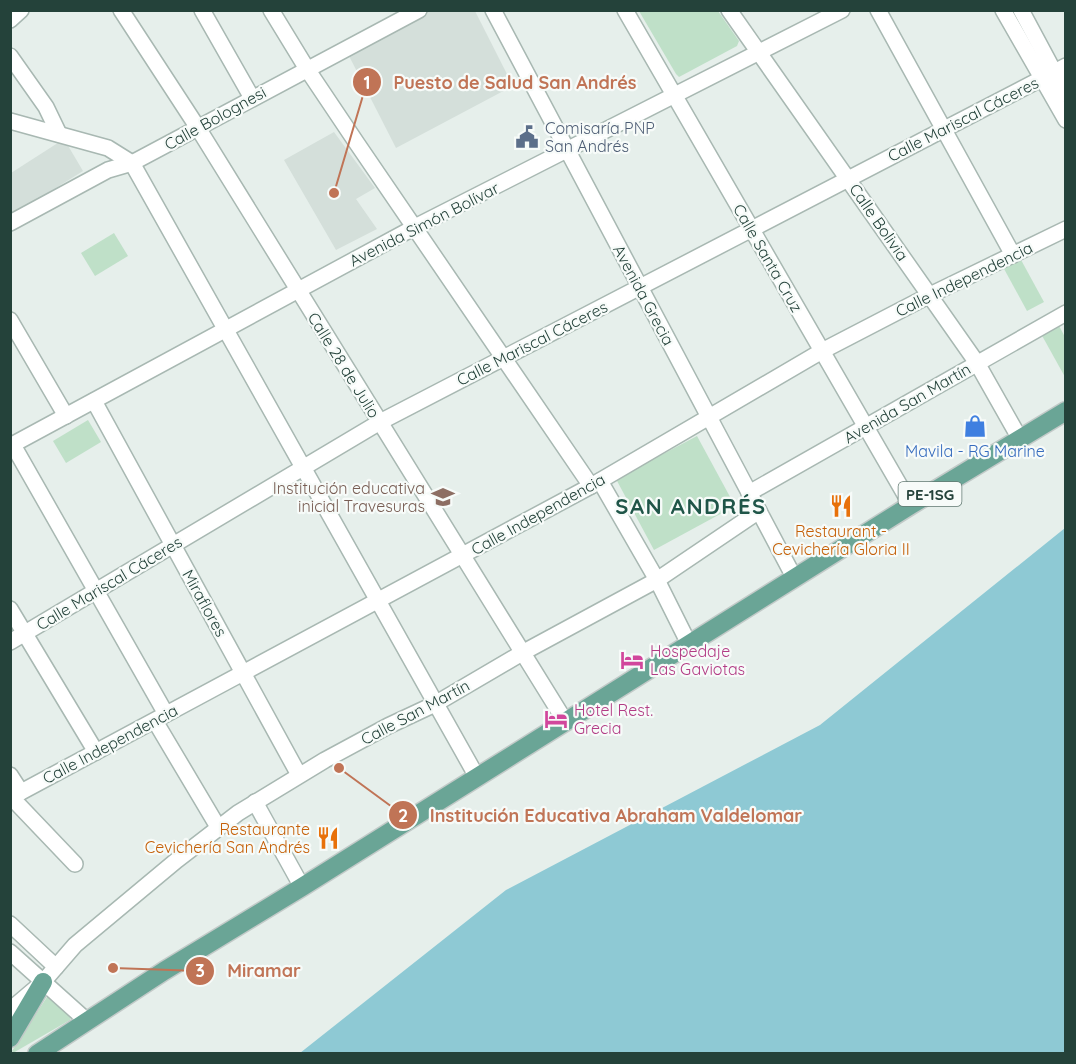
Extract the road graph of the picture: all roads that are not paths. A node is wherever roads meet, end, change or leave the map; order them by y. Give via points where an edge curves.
1 (21, 10) edge
2 (122, 10) edge
3 (201, 10) edge
4 (271, 10) edge
5 (419, 10) edge
6 (493, 10) edge
7 (625, 10) edge
8 (729, 10) edge
9 (842, 10) edge
10 (878, 10) edge
11 (1003, 10) edge
12 (1021, 10) edge
13 (10, 20) edge
14 (759, 54) junction
15 (10, 56) edge
16 (307, 69) junction
17 (1054, 72) edge
18 (673, 94) junction
19 (1065, 94) edge
20 (252, 98) junction
21 (1065, 120) edge
22 (10, 121) edge
23 (198, 128) junction
24 (944, 129) junction
25 (59, 135) junction
26 (567, 151) junction
27 (132, 162) junction
28 (848, 179) junction
29 (10, 223) edge
30 (415, 226) junction
31 (751, 229) junction
32 (1065, 229) edge
33 (1012, 255) junction
34 (640, 287) junction
35 (298, 290) junction
36 (930, 295) junction
37 (1065, 313) edge
38 (10, 320) edge
39 (226, 329) junction
40 (822, 351) junction
41 (505, 357) junction
42 (977, 363) junction
43 (94, 401) junction
44 (1065, 411) edge
45 (66, 416) junction
46 (708, 417) junction
47 (380, 422) junction
48 (866, 426) junction
49 (1020, 439) junction
50 (12, 446) edge
51 (303, 467) junction
52 (596, 483) junction
53 (749, 493) junction
54 (911, 505) junction
55 (759, 511) junction
56 (173, 545) junction
57 (462, 555) junction
58 (795, 579) junction
59 (657, 580) junction
60 (96, 591) junction
61 (378, 601) junction
62 (10, 609) edge
63 (25, 633) junction
64 (10, 642) edge
65 (689, 644) junction
66 (522, 652) junction
67 (243, 673) junction
68 (435, 704) junction
69 (161, 717) junction
70 (565, 722) junction
71 (96, 752) junction
72 (10, 775) edge
73 (299, 775) junction
74 (477, 777) junction
75 (14, 796) edge
76 (255, 802) junction
77 (218, 827) junction
78 (75, 864) dead end
79 (302, 887) junction
80 (10, 924) edge
81 (10, 952) edge
82 (56, 967) junction
83 (44, 982) junction
84 (10, 1010) edge
85 (87, 1021) junction
86 (10, 1038) edge
87 (38, 1053) edge

1 - 13 street
2 - 23 street, Calle 28 de Julio
3 - 20 street
4 - 16 street
5 - 16 street, Calle Bolognesi
6 - 26 street, Avenida Grecia
7 - 18 street, Calle Santa Cruz
8 - 14 street, Calle Bolivia
9 - 14 street, Avenida Simón Bolívar
10 - 24 street
11 - 17 street
12 - 17 street
14 - 18 street, Avenida Simón Bolívar
14 - 28 street, Calle Bolivia
15 - 25 street via 46,107
16 - 20 street, Calle Bolognesi
16 - 30 street
17 - 19 street
17 - 21 street
17 - 24 street, Calle Mariscal Cáceres
18 - 26 street, Avenida Simón Bolívar
18 - 31 street, Calle Santa Cruz
20 - 23 street, Calle Bolognesi
22 - 25 street
23 - 27 street, Calle Bolognesi
23 - 35 street, Calle 28 de Julio
24 - 28 street, Calle Mariscal Cáceres
24 - 33 street
25 - 27 street via 108,148
26 - 30 street, Avenida Simón Bolívar
26 - 34 street, Avenida Grecia
27 - 29 street, Calle Bolognesi via 108,170
27 - 39 street
28 - 31 street, Calle Mariscal Cáceres
28 - 36 street, Calle Bolivia
30 - 35 street, Avenida Simón Bolívar
30 - 41 street
31 - 34 street, Calle Mariscal Cáceres
31 - 40 street, Calle Santa Cruz
32 - 33 street, Calle Independencia
33 - 36 street, Calle Independencia
34 - 41 street, Calle Mariscal Cáceres
34 - 46 street, Avenida Grecia
35 - 39 street, Avenida Simón Bolívar
35 - 47 street, Calle 28 de Julio
36 - 40 street, Calle Independencia
36 - 42 street, Calle Bolivia
37 - 42 street, Avenida San Martín
38 - 45 street
39 - 43 street, Avenida Simón Bolívar
39 - 51 street
40 - 46 street, Calle Independencia
40 - 48 street, Calle Santa Cruz
41 - 47 street, Calle Mariscal Cáceres
41 - 52 street
42 - 48 street, Avenida San Martín
42 - 49 street, Calle Bolivia
43 - 45 street, Avenida Simón Bolívar
43 - 56 street, Miraflores
44 - 49 main road, PE-1SG
45 - 50 street, Avenida Simón Bolívar
46 - 52 street, Calle Independencia
46 - 53 street, Avenida Grecia
47 - 51 street, Calle Mariscal Cáceres
47 - 57 street, Calle 28 de Julio
48 - 53 street, Avenida San Martín
48 - 54 street, Calle Santa Cruz
49 - 54 main road, PE-1SG
50 - 60 street
51 - 56 street, Calle Mariscal Cáceres
51 - 61 street
52 - 57 street, Calle Independencia
52 - 59 street
53 - 55 street, Avenida Grecia
54 - 58 main road, PE-1SG
55 - 58 street, Avenida Grecia
55 - 59 street, Calle San Martín
56 - 60 street, Calle Mariscal Cáceres
56 - 67 street, Miraflores
57 - 61 street, Calle Independencia
57 - 66 street, Calle 28 de Julio
58 - 65 main road, PE-1SG
59 - 65 street
59 - 66 street, Calle San Martín
60 - 63 street, Calle Mariscal Cáceres
60 - 69 street
61 - 67 street, Calle Independencia
61 - 68 street
62 - 63 street
63 - 64 street, Calle Mariscal Cáceres
63 - 71 street
65 - 70 main road, PE-1SG
66 - 68 street, Calle San Martín
66 - 70 street, Calle 28 de Julio
67 - 69 street, Calle Independencia
67 - 73 street, Miraflores
68 - 73 street, Calle San Martín
68 - 74 street
69 - 71 street, Calle Independencia
69 - 77 street
70 - 74 main road, PE-1SG
71 - 75 street, Calle Independencia
72 - 75 street
73 - 76 street, Calle San Martín
74 - 79 main road, PE-1SG
75 - 78 street
76 - 77 street, Calle San Martín
76 - 79 street
77 - 82 street, Calle San Martín via 75,945
79 - 85 main road, PE-1SG
80 - 82 street
81 - 83 street
82 - 83 street, Calle San Martín
83 - 84 street, Calle San Martín
83 - 85 street
83 - 86 main road
85 - 87 main road, PE-1SG

